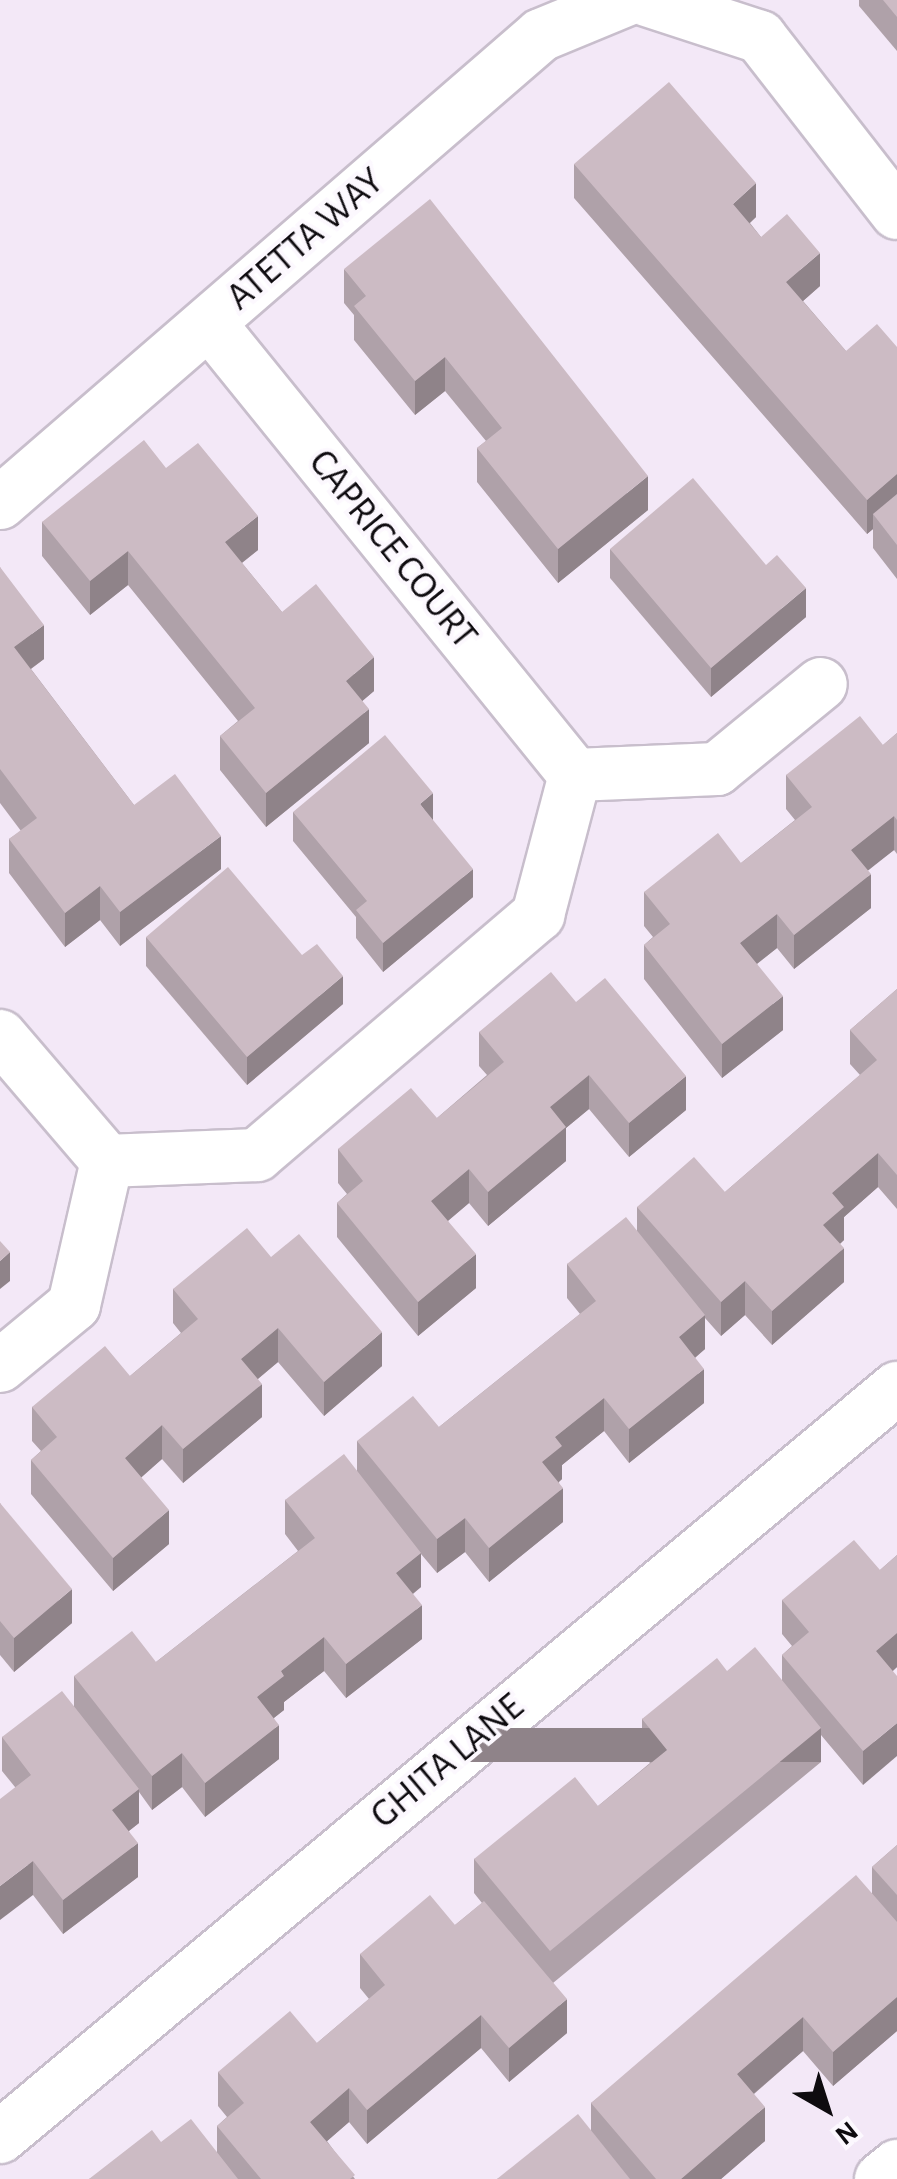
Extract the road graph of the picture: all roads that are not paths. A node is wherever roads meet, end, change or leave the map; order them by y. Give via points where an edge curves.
1 (626, 0) edge
2 (647, 0) edge
3 (897, 213) edge
4 (210, 324) junction
5 (0, 503) edge
6 (821, 684) dead end
7 (575, 775) junction
8 (0, 1036) edge
9 (107, 1161) junction
10 (0, 1366) edge
11 (897, 1388) edge
12 (0, 2137) edge
13 (897, 2166) edge
14 (881, 2179) edge

1 - 4 street, ATETTA WAY via 541,35
2 - 3 street via 760,38
4 - 5 street, ATETTA WAY
4 - 7 street, CAPRICE COURT
6 - 7 street via 717,768
7 - 9 street via 538,916 257,1155
8 - 9 street
9 - 10 street via 74,1304
11 - 12 street, GHITA LANE
13 - 14 street

